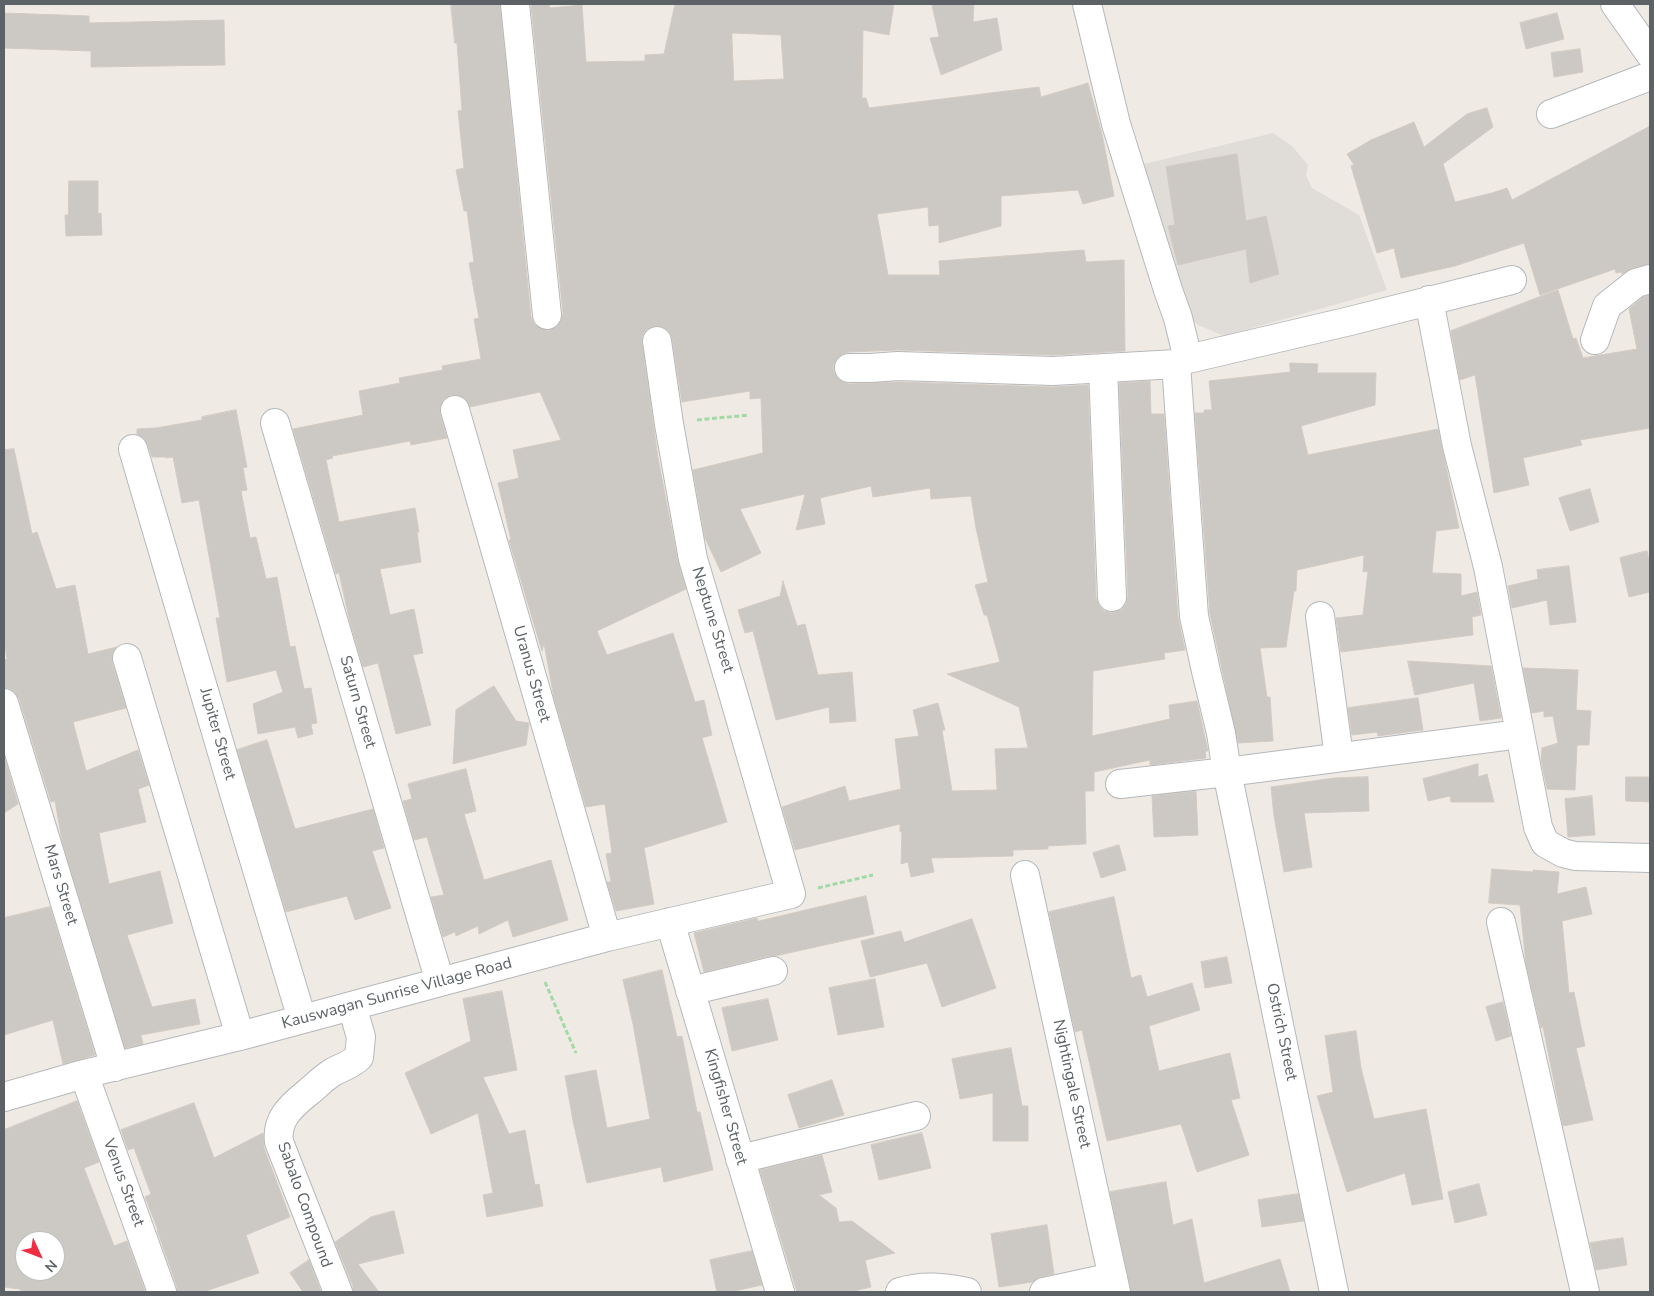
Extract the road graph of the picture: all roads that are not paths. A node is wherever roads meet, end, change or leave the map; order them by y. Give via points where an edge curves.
1 (515, 4) edge
2 (1087, 4) edge
3 (1615, 4) edge
4 (1650, 54) edge
5 (1650, 76) edge
6 (1552, 114) dead end
7 (1650, 279) edge
8 (1512, 280) dead end
9 (1429, 300) junction
10 (547, 315) dead end
11 (1595, 340) dead end
12 (657, 341) dead end
13 (1182, 362) junction
14 (849, 368) dead end
15 (1103, 368) junction
16 (456, 410) dead end
17 (275, 423) dead end
18 (134, 449) dead end
19 (1112, 597) dead end
20 (1320, 616) dead end
21 (128, 658) dead end
22 (4, 703) edge
23 (1520, 734) junction
24 (1339, 757) junction
25 (1227, 772) junction
26 (1120, 784) dead end
27 (1650, 858) edge
28 (1025, 875) dead end
29 (791, 894) joint
30 (670, 922) junction
31 (1500, 922) dead end
32 (607, 937) junction
33 (773, 971) dead end
34 (440, 982) junction
35 (690, 991) junction
36 (352, 1006) junction
37 (302, 1019) junction
38 (240, 1036) junction
39 (115, 1067) junction
40 (84, 1074) junction
41 (4, 1097) edge
42 (916, 1116) dead end
43 (740, 1159) junction
44 (1114, 1285) edge
45 (162, 1292) edge
46 (338, 1292) edge
47 (780, 1292) edge
48 (900, 1292) edge
49 (967, 1292) edge
50 (1044, 1292) edge
51 (1334, 1292) edge
52 (1585, 1292) edge

1 - 10 street
2 - 13 street, Ostrich Street via 1116,124 1178,318
3 - 4 street
5 - 6 street
7 - 11 street via 1636,284 1607,306
8 - 9 street
9 - 13 street
9 - 23 street via 1457,446 1488,567
12 - 29 street, Neptune Street via 693,559
13 - 15 street
13 - 25 street, Ostrich Street via 1194,616
14 - 15 street
15 - 19 street
16 - 32 street, Uranus Street
17 - 34 street, Saturn Street
18 - 37 street, Jupiter Street
20 - 24 street
21 - 38 street
22 - 39 street, Mars Street
23 - 24 street
23 - 27 street via 1538,827 1545,843 1575,856
24 - 25 street
25 - 26 street
25 - 51 street, Ostrich Street
28 - 44 street, Nightingale Street
29 - 30 street, Kauswagan Sunrise Village Road
30 - 32 street, Kauswagan Sunrise Village Road
30 - 35 street, Kingfisher Street
31 - 52 street
32 - 34 street, Kauswagan Sunrise Village Road
33 - 35 street
34 - 36 street, Kauswagan Sunrise Village Road
35 - 43 street, Kingfisher Street
36 - 37 street, Kauswagan Sunrise Village Road
36 - 46 street, Sabalo Compound via 361,1037 359,1057 318,1082 296,1101 283,1118 278,1134
37 - 38 street, Kauswagan Sunrise Village Road
38 - 39 street, Kauswagan Sunrise Village Road
39 - 40 street, Kauswagan Sunrise Village Road
40 - 41 street, Kauswagan Sunrise Village Road
40 - 45 street, Venus Street
42 - 43 street
43 - 47 street, Kingfisher Street
44 - 50 street
48 - 49 street via 937,1287

